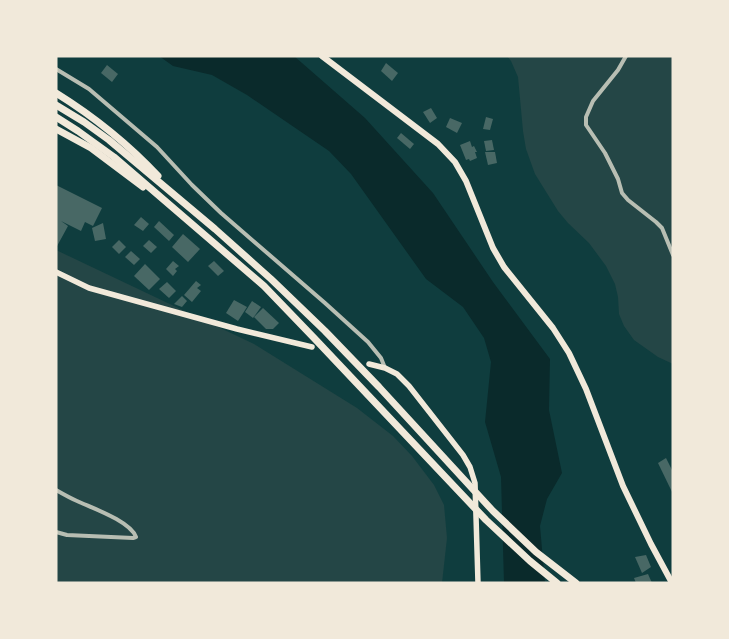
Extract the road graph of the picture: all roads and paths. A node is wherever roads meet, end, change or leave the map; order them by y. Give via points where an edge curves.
1 (322, 56) edge
2 (626, 56) edge
3 (56, 69) edge
4 (56, 93) edge
5 (56, 105) edge
6 (56, 117) edge
7 (56, 129) edge
8 (180, 199) junction
9 (177, 210) junction
10 (673, 255) edge
11 (56, 272) edge
12 (312, 347) dead end
13 (369, 364) dead end
14 (385, 368) junction
15 (56, 490) edge
16 (56, 532) edge
17 (478, 583) edge
18 (557, 583) edge
19 (576, 583) edge
20 (672, 583) edge

1 - 20 highway via 438,144 454,162 466,181 492,248 569,353 623,486
2 - 10 street via 592,102 586,125 605,153 622,193 662,228
3 - 14 street via 89,89 157,147 221,214 368,342
4 - 8 highway via 122,142
5 - 8 highway via 109,140
6 - 9 highway via 114,157
7 - 9 highway via 91,148
8 - 19 highway via 264,272 325,331 493,511 536,552
9 - 18 highway via 264,286 508,542
11 - 12 main road via 89,288
13 - 14 main road
14 - 17 main road via 409,386 470,467 475,483
15 - 16 street via 111,516 134,532 136,537

